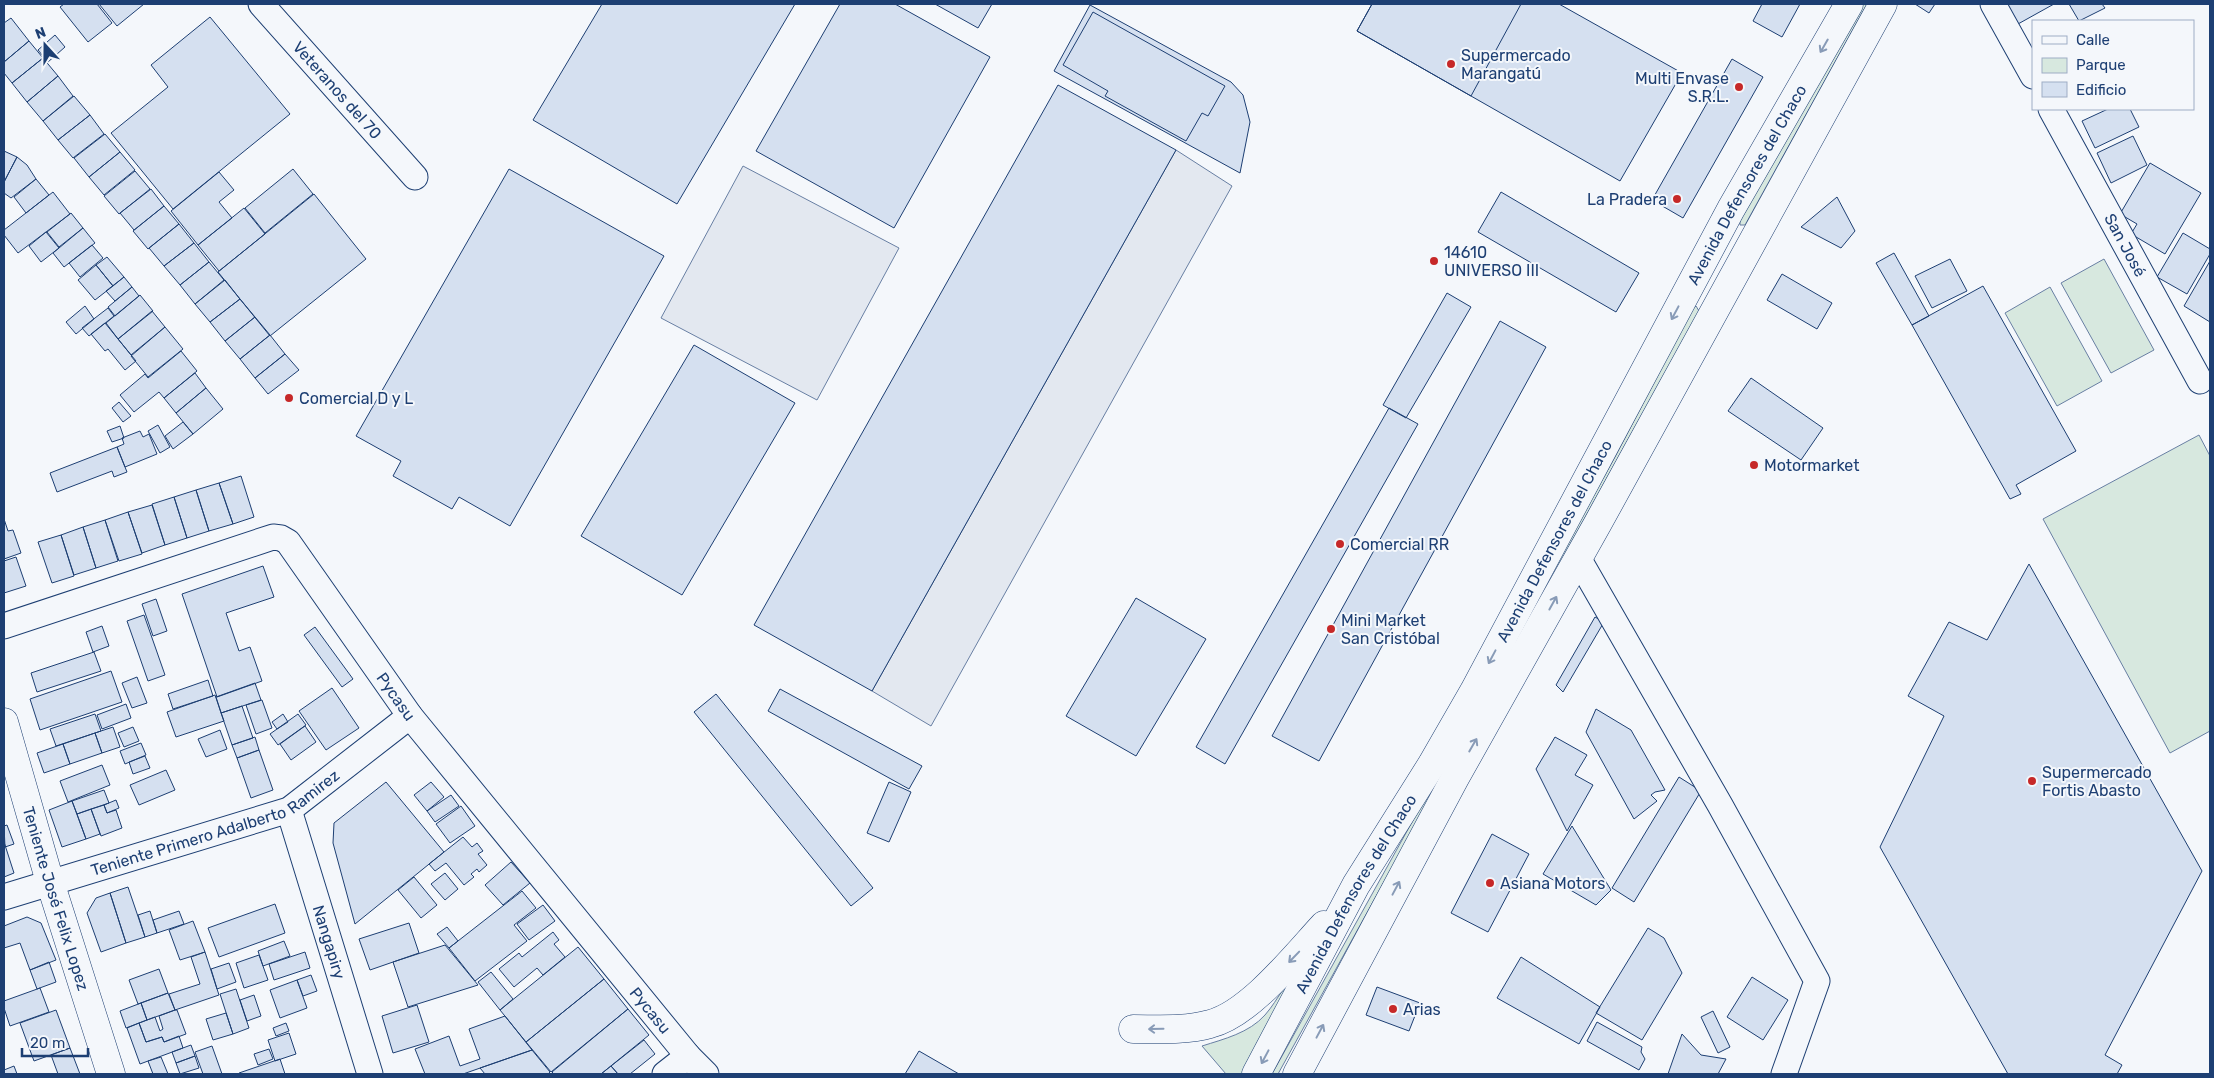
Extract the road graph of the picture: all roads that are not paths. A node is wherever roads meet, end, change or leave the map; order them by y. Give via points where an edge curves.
1 (261, 4) edge
2 (1849, 4) edge
3 (1883, 4) edge
4 (1993, 4) edge
5 (2032, 74) edge
6 (1833, 93) junction
7 (2051, 110) edge
8 (415, 176) dead end
9 (1708, 265) junction
10 (2200, 381) dead end
11 (1639, 448) junction
12 (1578, 558) junction
13 (4, 626) edge
14 (410, 716) junction
15 (4, 722) edge
16 (289, 810) junction
17 (50, 882) junction
18 (1350, 896) junction
19 (4, 897) edge
20 (1133, 1029) dead end
21 (688, 1056) junction
22 (111, 1074) edge
23 (370, 1074) edge
24 (665, 1074) edge
25 (706, 1074) edge
26 (1256, 1074) edge
27 (1297, 1074) edge
28 (1784, 1074) edge

1 - 8 street, Veteranos del 70
2 -> 9 main road, Avenida Defensores del Chaco
3 - 6 main road, Avenida Defensores del Chaco
4 - 5 street
6 - 9 main road via 1801,118 1730,253
6 - 11 main road, Avenida Defensores del Chaco
7 - 10 street, San José
9 - 11 main road via 1640,418
9 -> 18 main road, Avenida Defensores del Chaco via 1474,691
11 - 12 main road, Avenida Defensores del Chaco
27 -> 12 main road, Avenida Defensores del Chaco via 1455,778
12 - 28 street via 1817,981
13 - 14 street, Pycasu via 273,537 281,538 288,542
14 - 16 street, Teniente Primero Adalberto Ramirez
14 - 21 street, Pycasu
15 - 17 main road, Teniente José Felix Lopez
16 - 17 street, Teniente Primero Adalberto Ramirez
16 - 23 street, Nangapiry
17 - 19 street, Teniente Primero Adalberto Ramirez
17 - 22 main road, Teniente José Felix Lopez
18 -> 20 main road via 1254,998 1234,1014 1211,1024 1188,1028
18 -> 26 main road, Avenida Defensores del Chaco
21 - 24 street
21 - 25 street, Pycasu

